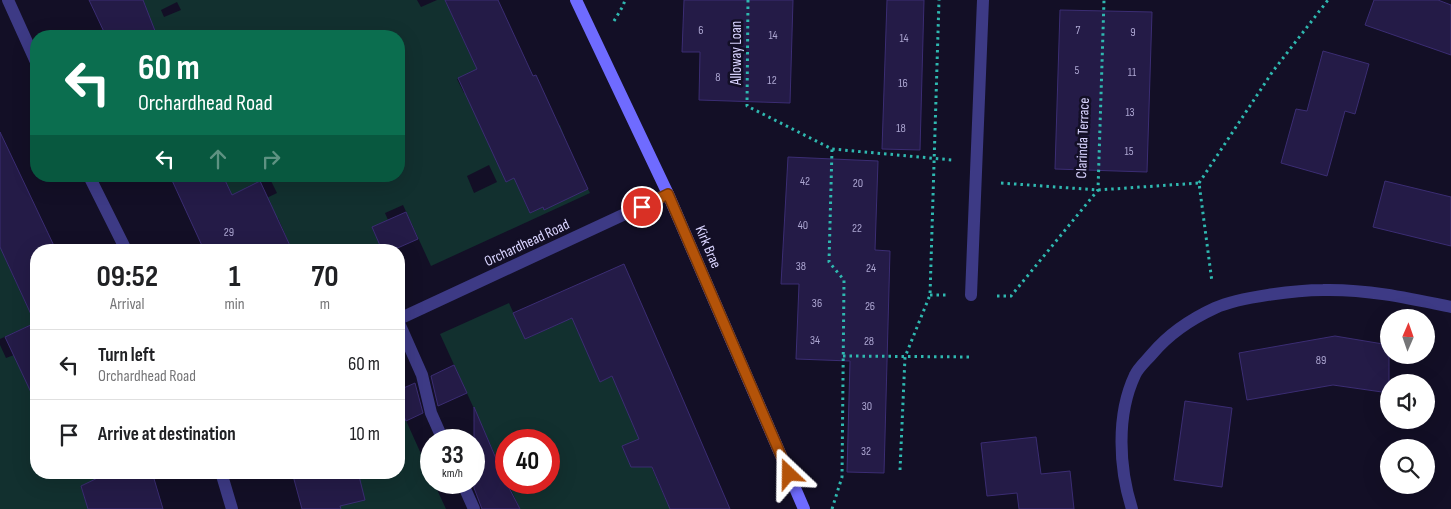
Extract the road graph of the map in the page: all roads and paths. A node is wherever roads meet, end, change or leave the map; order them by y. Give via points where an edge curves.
1 (8, 0) edge
2 (576, 0) edge
3 (748, 0) edge
4 (939, 0) edge
5 (983, 0) edge
6 (1104, 0) edge
7 (1328, 0) edge
8 (30, 49) edge
9 (832, 149) junction
10 (934, 159) junction
11 (976, 162) junction
12 (975, 181) junction
13 (92, 182) edge
14 (1199, 183) junction
15 (1098, 190) junction
16 (668, 194) junction
17 (123, 244) edge
18 (930, 295) junction
19 (971, 295) junction
20 (1216, 307) junction
21 (1451, 307) edge
22 (405, 315) edge
23 (405, 337) edge
24 (843, 356) junction
25 (905, 357) junction
26 (973, 357) dead end
27 (438, 429) edge
28 (900, 470) dead end
29 (223, 479) edge
30 (467, 494) edge
31 (232, 509) edge
32 (474, 509) edge
33 (804, 509) edge
34 (832, 509) edge
35 (1132, 509) edge

1 - 8 street
2 - 16 street, Kirk Brae
3 - 9 path, Alloway Loan via 747,106
4 - 10 path
5 - 11 street
6 - 15 path, Clarinda Terrace
7 - 14 path via 1273,71
9 - 10 path
9 - 24 path via 829,262 844,280
10 - 11 path
10 - 18 path
11 - 12 street
12 - 15 path
12 - 19 street
13 - 17 street
14 - 15 path
14 - 20 path
15 - 19 path, Clarinda Terrace via 1010,296
16 - 22 street, Orchardhead Road
16 - 33 street, Kirk Brae
18 - 19 path, Clarinda Terrace
18 - 25 path
20 - 21 street via 1269,295 1322,290 1376,291
20 - 35 street via 1167,337 1135,374 1125,404 1121,445
23 - 27 street via 422,375
24 - 25 path
24 - 34 path via 842,477
25 - 26 path
25 - 28 path
29 - 31 street
30 - 32 street

